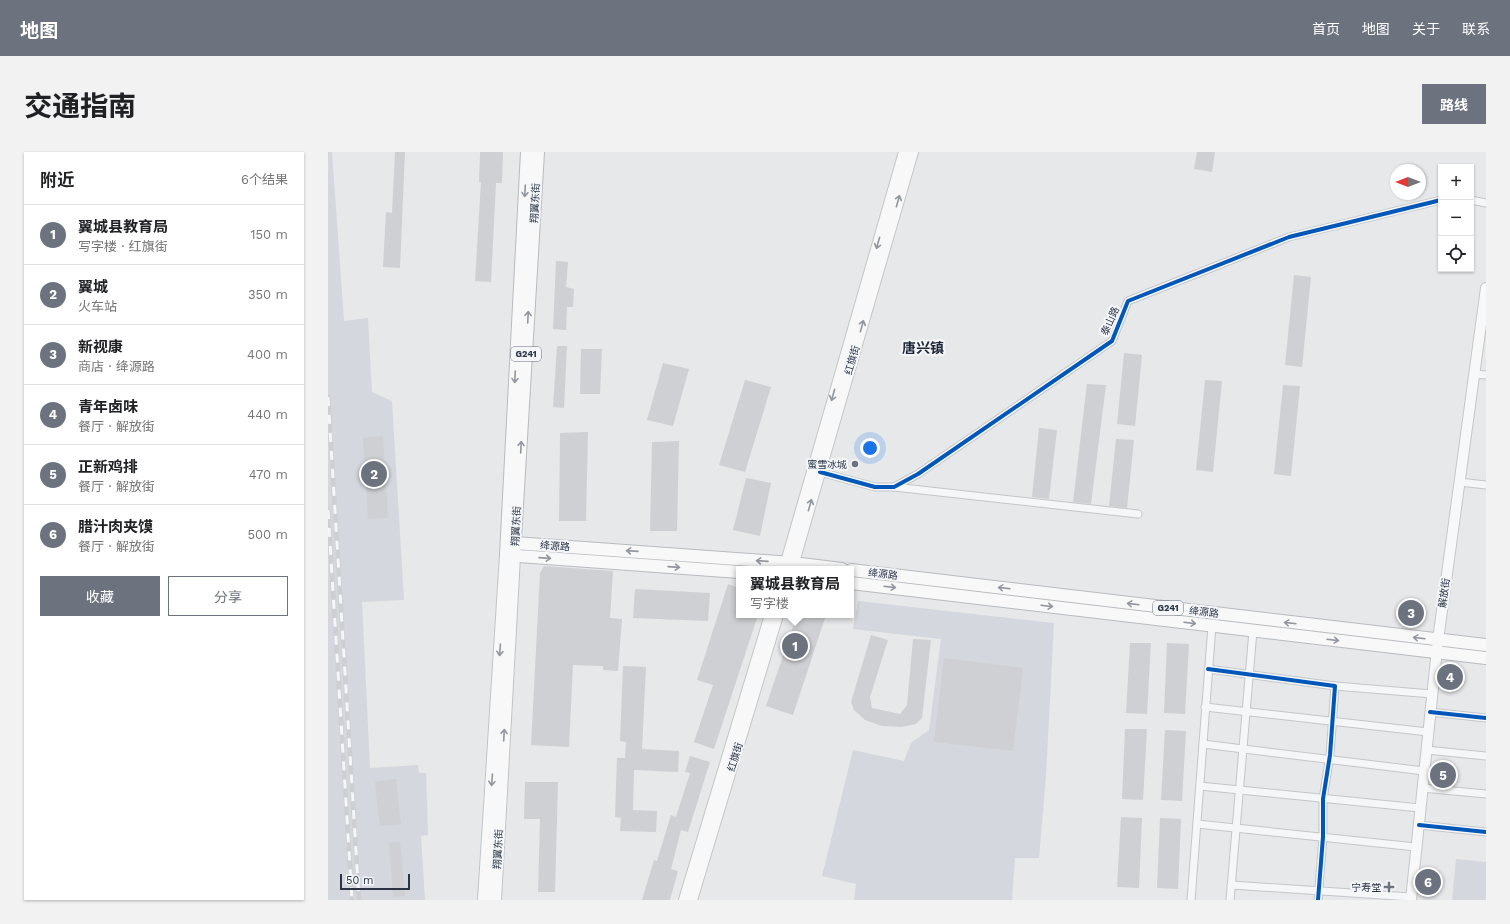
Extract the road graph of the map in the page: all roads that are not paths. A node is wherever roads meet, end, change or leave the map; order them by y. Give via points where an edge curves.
1 (527, 152) edge
2 (538, 152) edge
3 (904, 152) edge
4 (913, 152) edge
5 (1438, 201) edge
6 (1474, 201) edge
7 (1486, 204) edge
8 (1486, 288) edge
9 (1486, 334) edge
10 (1480, 375) edge
11 (820, 472) junction
12 (1462, 482) junction
13 (1486, 485) edge
14 (894, 487) junction
15 (1138, 514) dead end
16 (511, 550) junction
17 (789, 566) edge
18 (854, 570) edge
19 (736, 572) edge
20 (854, 583) edge
21 (769, 618) edge
22 (777, 618) edge
23 (1212, 626) junction
24 (1253, 631) junction
25 (1441, 640) junction
26 (1486, 645) edge
27 (1439, 653) junction
28 (1486, 658) edge
29 (1208, 669) junction
30 (1249, 674) junction
31 (1335, 686) junction
32 (1432, 694) junction
33 (1205, 707) junction
34 (1246, 712) junction
35 (1433, 712) junction
36 (1486, 718) edge
37 (1332, 722) junction
38 (1428, 732) junction
39 (1203, 744) junction
40 (1242, 748) junction
41 (1430, 750) junction
42 (1486, 756) edge
43 (1329, 760) junction
44 (1424, 771) junction
45 (1200, 786) junction
46 (1426, 788) junction
47 (1238, 790) junction
48 (1486, 794) edge
49 (1323, 799) junction
50 (1420, 808) junction
51 (1197, 824) junction
52 (1422, 825) junction
53 (1236, 828) junction
54 (1486, 832) edge
55 (1322, 837) junction
56 (1416, 847) junction
57 (1231, 885) junction
58 (1319, 891) junction
59 (1413, 899) edge
60 (484, 900) edge
61 (495, 900) edge
62 (684, 900) edge
63 (692, 900) edge
64 (1191, 900) edge
65 (1230, 900) edge
66 (1318, 900) edge

1 -> 16 main road, 翔翼东街 / G241
16 -> 2 main road, 翔翼东街 / G241
3 -> 17 main road, 红旗街
11 -> 4 main road, 红旗街
5 - 14 street, 泰山路 via 1289,237 1128,300 1112,341 918,474
6 - 7 street
8 - 10 main road
9 - 10 main road
10 - 12 main road
11 - 14 street, 泰山路 via 876,487
17 -> 11 main road, 红旗街
12 - 13 street
12 - 25 main road
14 - 15 street
17 -> 16 main road, 绛源路
16 -> 19 main road, 绛源路
16 -> 60 main road, 翔翼东街
61 -> 16 main road, 翔翼东街
25 -> 18 main road, 绛源路 / G241
20 -> 23 main road, 绛源路 / G241
21 - 62 main road, 红旗街
22 - 63 main road, 红旗街
23 - 24 main road, 绛源路 / G241
23 - 29 street
24 -> 27 main road, 绛源路 / G241
24 - 30 street
25 - 26 main road, 绛源路 / G241
25 - 27 main road
27 - 28 main road, 绛源路 / G241
27 - 32 main road
27 - 35 main road
29 - 30 street
29 - 33 street
30 - 31 street
30 - 34 street
31 - 32 street
31 - 37 street
32 - 35 main road
33 - 34 street
33 - 39 street
34 - 37 street
34 - 40 street
35 - 36 street
35 - 38 main road
35 - 41 main road
37 - 38 street
37 - 43 street
38 - 41 main road
39 - 40 street
39 - 45 street
40 - 43 street
40 - 47 street
41 - 42 street
41 - 44 main road
41 - 46 main road
43 - 44 street
43 - 49 street
44 - 46 main road
45 - 47 street
45 - 51 street
46 - 48 street
46 - 50 main road
46 - 52 main road
47 - 49 street
47 - 53 street
49 - 50 street
49 - 55 street
50 - 52 main road
51 - 53 street
51 - 64 street
52 - 54 street
52 - 56 main road
52 - 59 main road
53 - 55 street
53 - 57 street
55 - 56 street
55 - 58 street
56 - 59 main road
57 - 58 street
57 - 65 street
58 - 59 street
58 - 66 street

